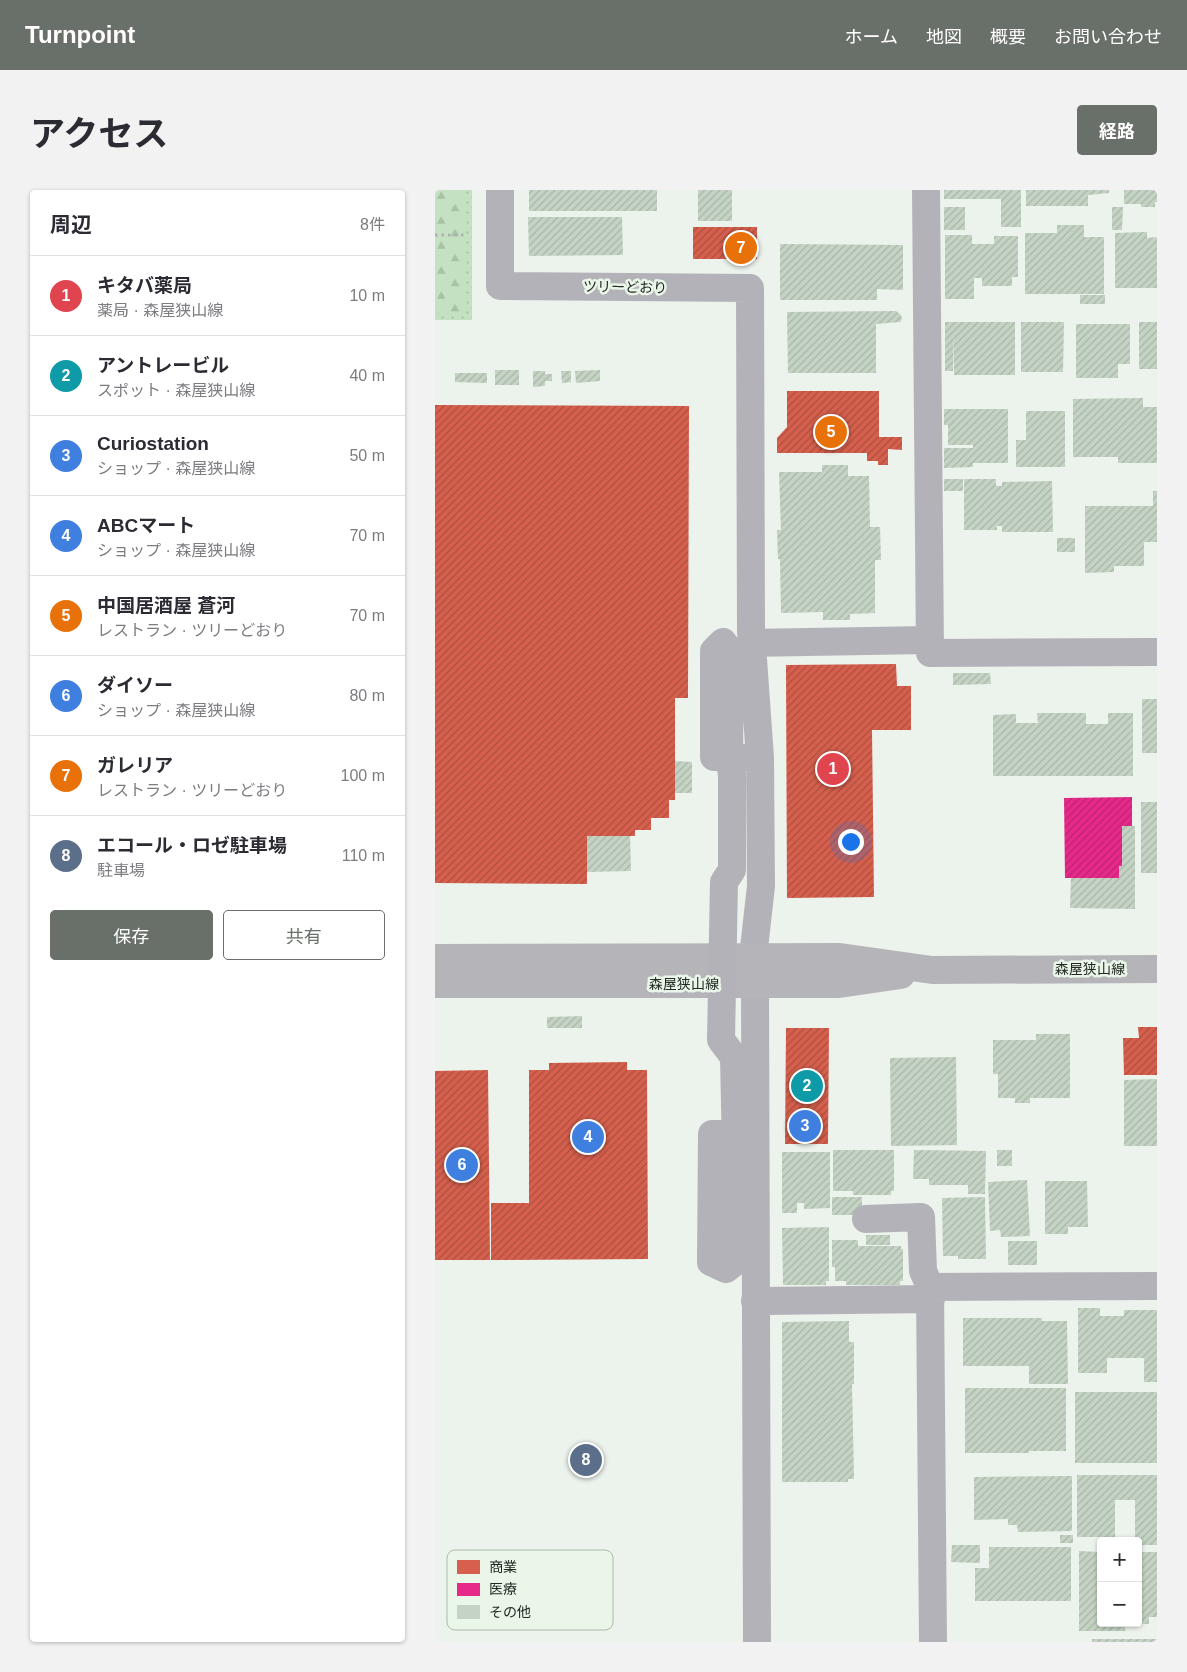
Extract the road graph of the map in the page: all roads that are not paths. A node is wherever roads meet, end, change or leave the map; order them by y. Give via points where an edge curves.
1 (500, 190) edge
2 (926, 190) edge
3 (929, 640) junction
4 (752, 642) junction
5 (1157, 652) edge
6 (760, 758) junction
7 (435, 958) edge
8 (1157, 969) edge
9 (754, 970) junction
10 (435, 984) edge
11 (746, 1134) junction
12 (866, 1219) dead end
13 (1157, 1286) edge
14 (930, 1293) junction
15 (755, 1301) junction
16 (757, 1642) edge
17 (933, 1642) edge

1 - 4 street, ツリーどおり via 500,286 750,288
2 - 3 street
3 - 4 street
3 - 5 street via 930,653
4 - 6 street
6 - 9 street via 761,886
6 - 11 street, bridge via 714,757 714,650 723,642 730,650 729,756 733,775 733,870 724,882 721,1040 734,1057 736,1134 736,1142 736,1261 726,1269 711,1262 712,1134 720,1134 729,1134
7 - 9 main road, 森屋狭山線
8 - 9 main road, 森屋狭山線 via 932,970 840,957
9 - 10 main road, 森屋狭山線
9 - 11 street
11 - 15 street
12 - 14 street via 921,1217 923,1272
13 - 14 street
14 - 15 street
14 - 17 street
15 - 16 street

